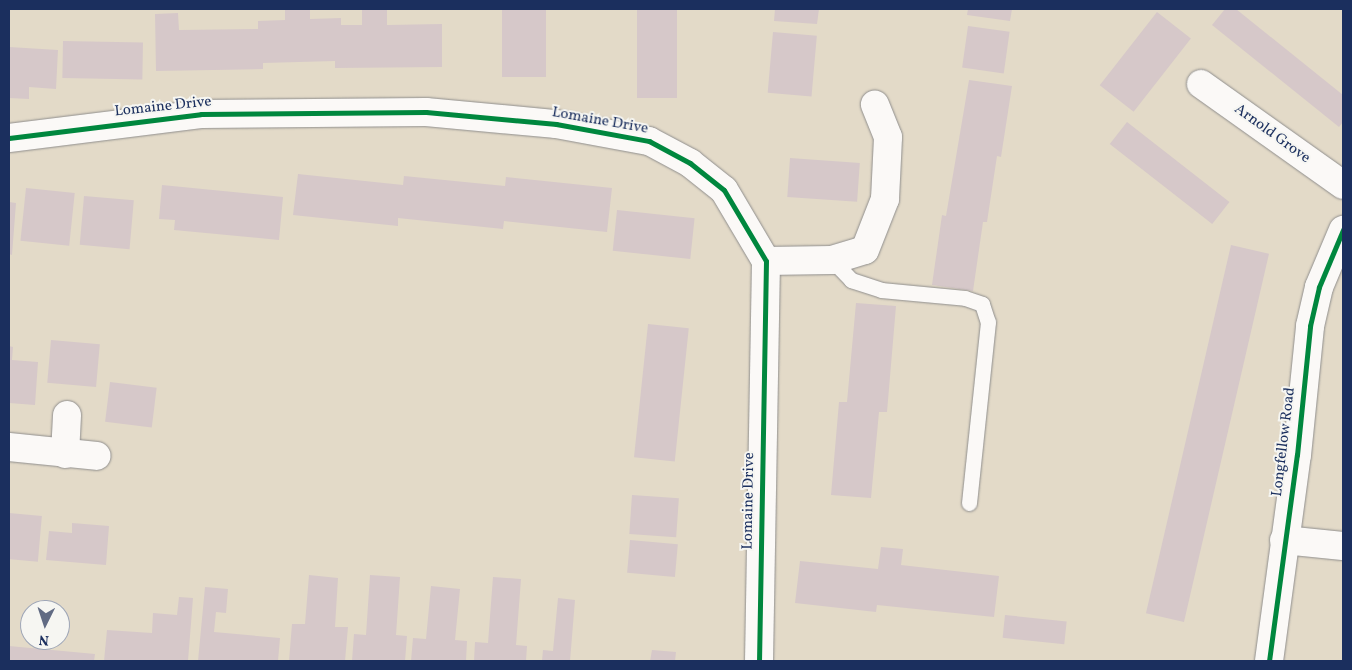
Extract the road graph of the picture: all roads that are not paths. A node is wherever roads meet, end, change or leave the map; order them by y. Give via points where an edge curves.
1 (1201, 84) dead end
2 (876, 104) dead end
3 (9, 138) edge
4 (1343, 185) edge
5 (1343, 230) edge
6 (832, 260) junction
7 (766, 261) junction
8 (67, 414) dead end
9 (9, 447) edge
10 (65, 454) junction
11 (96, 456) dead end
12 (969, 503) dead end
13 (1284, 540) junction
14 (1343, 546) edge
15 (759, 661) edge
16 (1269, 661) edge

1 - 4 street, Arnold Grove
2 - 6 street via 888,137 885,199 865,250
3 - 7 street, Lomaine Drive via 201,114 426,112 556,124 639,139 690,163 724,190
5 - 13 street, Longfellow Road via 1319,287 1310,326
6 - 7 street
6 - 12 lane via 851,280 880,290 965,298 982,304 988,322
7 - 15 street, Lomaine Drive
8 - 10 street
9 - 10 street
10 - 11 street
13 - 14 street
13 - 16 street, Longfellow Road

